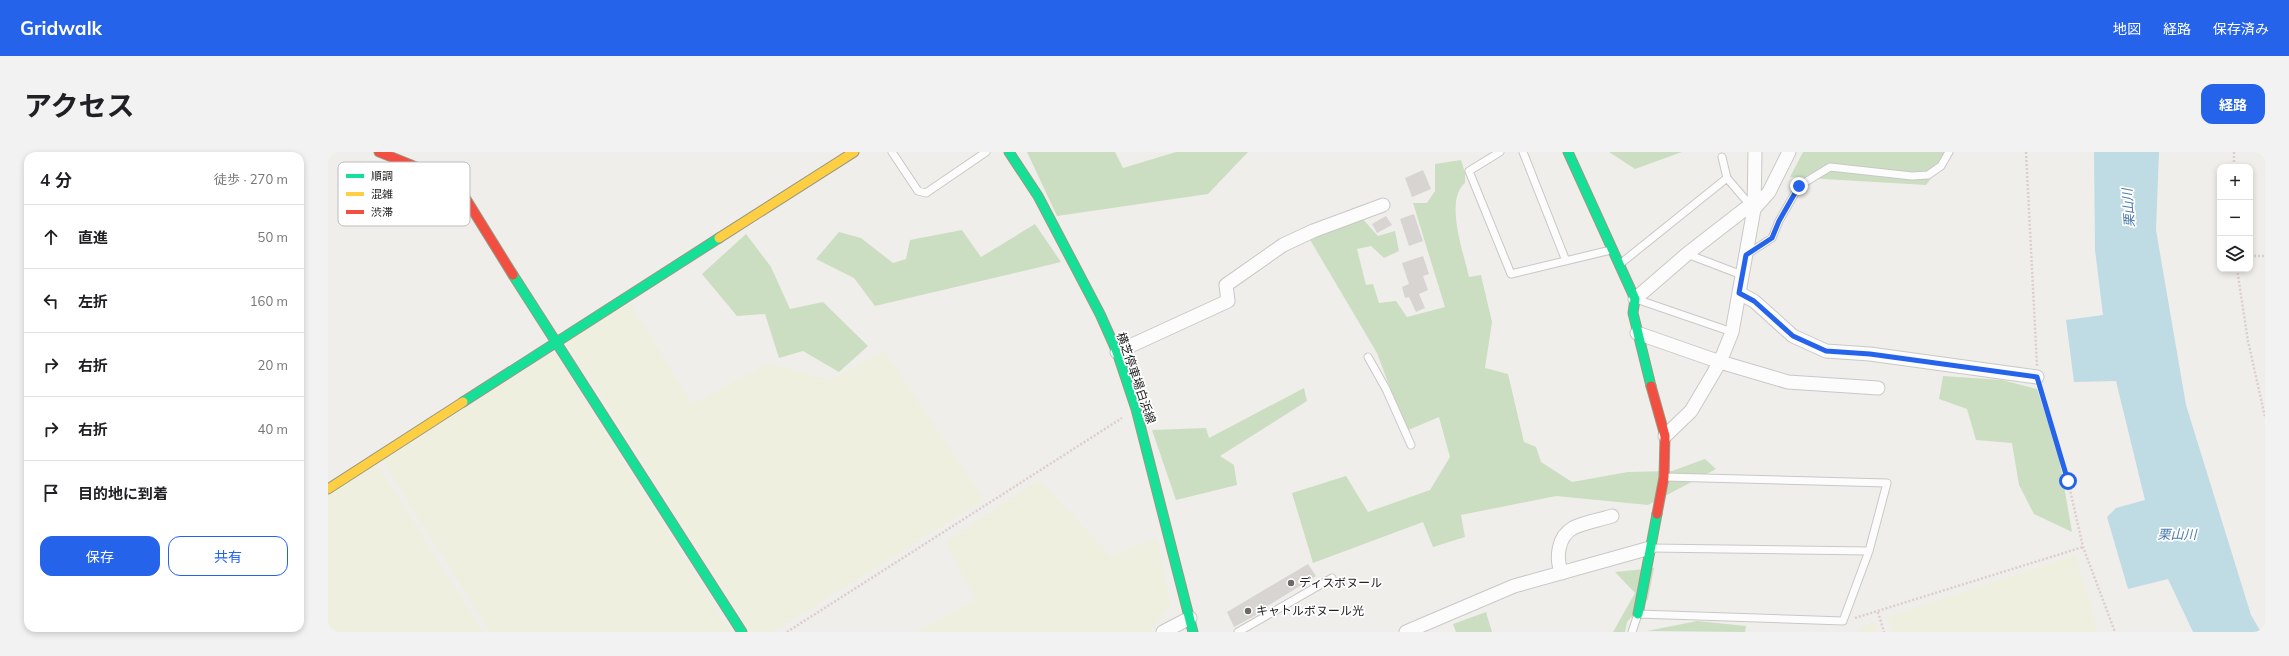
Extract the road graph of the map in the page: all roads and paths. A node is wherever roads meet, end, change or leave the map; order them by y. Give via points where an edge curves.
1 (379, 152) edge
2 (854, 152) edge
3 (892, 152) edge
4 (986, 152) edge
5 (1009, 152) edge
6 (1500, 152) edge
7 (1523, 152) edge
8 (1568, 152) edge
9 (1755, 152) edge
10 (1789, 152) edge
11 (1949, 152) edge
12 (2026, 152) edge
13 (2234, 152) edge
14 (1722, 157) dead end
15 (404, 162) edge
16 (2234, 164) edge
17 (1727, 178) junction
18 (470, 205) edge
19 (1383, 205) dead end
20 (1752, 205) junction
21 (1613, 250) junction
22 (1687, 254) junction
23 (1746, 255) junction
24 (2253, 256) edge
25 (2265, 256) edge
26 (1566, 261) junction
27 (1620, 264) junction
28 (2237, 272) edge
29 (1742, 275) junction
30 (1739, 293) junction
31 (1635, 298) junction
32 (1637, 332) junction
33 (1732, 332) junction
34 (556, 342) junction
35 (1117, 352) junction
36 (1368, 357) dead end
37 (1720, 362) junction
38 (2037, 377) junction
39 (1878, 388) dead end
40 (1136, 409) junction
41 (2265, 417) edge
42 (1665, 436) junction
43 (1410, 445) dead end
44 (1664, 477) junction
45 (328, 489) edge
46 (1612, 516) dead end
47 (2083, 547) junction
48 (1650, 548) junction
49 (1869, 551) junction
50 (1562, 573) junction
51 (1332, 578) dead end
52 (1878, 612) junction
53 (1638, 614) junction
54 (1190, 618) junction
55 (1843, 621) junction
56 (742, 632) edge
57 (787, 632) edge
58 (1163, 632) edge
59 (1193, 632) edge
60 (1238, 632) edge
61 (1406, 632) edge
62 (1632, 632) edge
63 (1884, 632) edge
64 (2115, 632) edge

1 - 15 street
2 - 34 street
3 - 4 lane via 918,190 926,193
5 - 35 street, 横芝停車場白浜線 via 1038,196 1100,314
6 - 26 lane via 1470,171 1511,274
7 - 26 lane
8 - 21 street
9 - 20 street
10 - 20 street via 1769,192
11 - 23 lane via 1941,166 1928,175 1912,176 1830,167 1799,186 1772,238
12 - 38 path
13 - 16 path
14 - 17 lane
17 - 20 lane
17 - 27 lane
18 - 34 street
19 - 35 street via 1283,245 1226,285 1228,301
20 - 22 street
20 - 23 street
21 - 26 lane
21 - 27 street
22 - 29 lane
22 - 31 street
23 - 29 street
24 - 25 path
27 - 31 street
28 - 41 path via 2248,341
29 - 30 street
30 - 33 street
30 - 38 street via 1754,301 1793,336 1826,351 1870,354
31 - 32 street via 1633,313
31 - 33 lane
32 - 37 street
32 - 42 street
33 - 37 street
34 - 45 street
34 - 56 street
35 - 40 street, 横芝停車場白浜線
36 - 43 lane via 1386,389
37 - 39 street via 1788,382
37 - 42 street via 1691,411
38 - 47 path via 2068,481
40 - 54 street, 横芝停車場白浜線
40 - 57 path
42 - 44 street
44 - 48 street
44 - 49 lane via 1887,482
46 - 50 street via 1572,529 1565,536 1559,548 1558,564
47 - 52 path
47 - 64 path
48 - 49 lane
48 - 50 street
48 - 53 street
49 - 55 lane
50 - 61 street via 1514,586
51 - 60 lane
52 - 55 path
52 - 63 path
53 - 55 lane
53 - 62 lane
54 - 58 street
54 - 59 street, 横芝停車場白浜線

